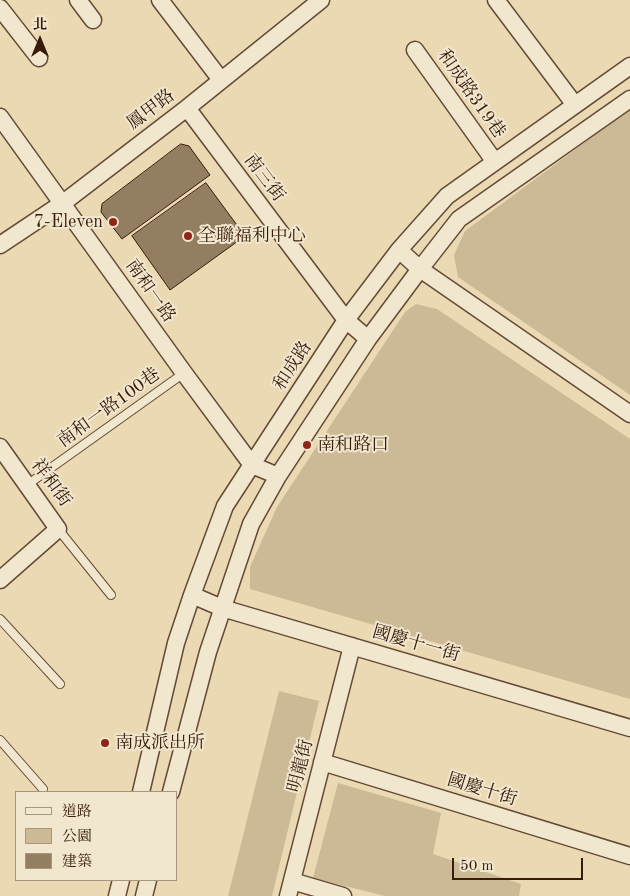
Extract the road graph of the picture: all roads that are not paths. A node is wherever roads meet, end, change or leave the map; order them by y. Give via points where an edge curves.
1 (78, 0) edge
2 (160, 0) edge
3 (321, 0) edge
4 (496, 0) edge
5 (302, 5) edge
6 (0, 8) edge
7 (93, 20) dead end
8 (414, 50) dead end
9 (39, 58) dead end
10 (630, 66) edge
11 (221, 80) junction
12 (630, 99) edge
13 (575, 105) junction
14 (187, 108) junction
15 (0, 117) edge
16 (495, 162) junction
17 (63, 202) junction
18 (0, 245) edge
19 (399, 250) junction
20 (420, 269) junction
21 (346, 320) junction
22 (368, 339) junction
23 (184, 373) junction
24 (630, 414) edge
25 (0, 447) edge
26 (252, 465) junction
27 (278, 476) junction
28 (27, 485) junction
29 (58, 529) junction
30 (0, 580) edge
31 (111, 595) dead end
32 (192, 595) junction
33 (222, 608) junction
34 (0, 619) edge
35 (352, 646) junction
36 (60, 684) dead end
37 (630, 728) edge
38 (0, 740) edge
39 (322, 762) junction
40 (43, 789) dead end
41 (141, 791) edge
42 (171, 791) edge
43 (630, 856) edge
44 (121, 881) edge
45 (148, 881) edge
46 (290, 889) edge
47 (117, 896) edge
48 (144, 896) edge
49 (343, 896) edge

1 - 7 street
2 - 11 street
3 - 5 street, 鳳甲路
4 - 13 street
5 - 11 street, 鳳甲路
6 - 9 street
8 - 16 street, 和成路319巷
10 - 13 street, 和成路
11 - 14 street, 鳳甲路
12 - 20 street via 460,219
13 - 16 street, 和成路
14 - 17 street, 鳳甲路
14 - 21 street, 南三街
15 - 17 street, 南和一路
16 - 19 street, 和成路 via 447,196
17 - 18 street, 鳳甲路
17 - 23 street, 南和一路
19 - 20 street
19 - 21 street, 和成路
20 - 22 street
20 - 24 street
21 - 22 street, 南三街
21 - 26 street, 和成路
22 - 27 street
23 - 26 street, 南和一路
23 - 28 lane, 南和一路100巷
25 - 28 street, 祥和街
26 - 27 street
26 - 32 street, 和成路 via 225,506
27 - 33 street via 251,524
28 - 29 street, 祥和街
29 - 30 street, 祥和街
29 - 31 lane
32 - 33 street, 國慶十一街
32 - 41 street, 和成路 via 176,642
33 - 35 street, 國慶十一街
33 - 42 street
34 - 36 lane
35 - 37 street, 國慶十一街
35 - 39 street, 明龍街
38 - 40 lane
39 - 43 street, 國慶十街
39 - 46 street, 明龍街
44 - 47 street
45 - 48 street
46 - 49 street

